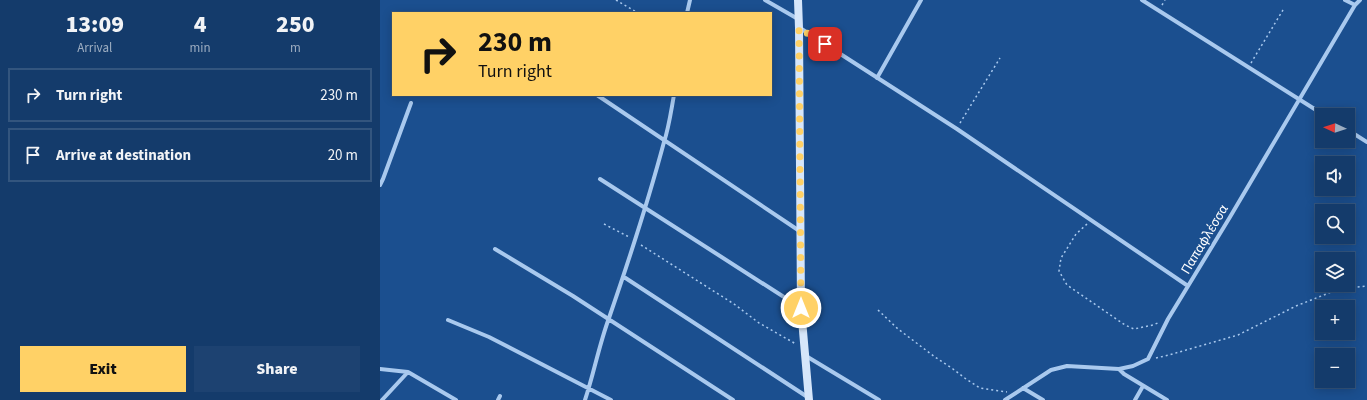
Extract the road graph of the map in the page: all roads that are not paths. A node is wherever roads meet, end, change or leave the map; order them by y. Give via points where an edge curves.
1 (690, 0) edge
2 (765, 0) edge
3 (798, 0) edge
4 (921, 0) edge
5 (1142, 0) edge
6 (1345, 0) edge
7 (1360, 0) edge
8 (1355, 5) junction
9 (687, 12) edge
10 (799, 24) junction
11 (877, 78) junction
12 (598, 96) edge
13 (674, 96) edge
14 (1300, 100) junction
15 (412, 103) dead end
16 (1315, 109) edge
17 (1355, 134) edge
18 (665, 141) junction
19 (1367, 142) edge
20 (600, 179) dead end
21 (380, 185) edge
22 (645, 209) junction
23 (800, 232) junction
24 (495, 249) dead end
25 (624, 277) junction
26 (1188, 286) junction
27 (801, 308) junction
28 (448, 320) dead end
29 (608, 320) junction
30 (805, 352) junction
31 (380, 368) edge
32 (1119, 369) junction
33 (408, 372) junction
34 (1144, 386) junction
35 (590, 388) junction
36 (1024, 388) junction
37 (809, 399) edge
38 (382, 400) edge
39 (456, 400) edge
40 (585, 400) edge
41 (612, 400) edge
42 (733, 400) edge
43 (879, 400) edge
44 (1005, 400) edge
45 (1043, 400) edge
46 (1135, 400) edge
47 (1166, 400) edge

1 - 9 street
2 - 10 street
3 - 10 street
4 - 11 street
5 - 14 street
6 - 8 street
7 - 8 street, Παπαφλέσσα
8 - 14 street, Παπαφλέσσα
10 - 11 street
10 - 23 street
11 - 26 street via 1037,182
12 - 18 street
13 - 18 street
14 - 16 street
14 - 26 street, Παπαφλέσσα
15 - 21 street
17 - 19 street
18 - 22 street
18 - 23 street
20 - 22 street
22 - 25 street
22 - 27 street
23 - 27 street
24 - 29 street
25 - 29 street
25 - 37 street
26 - 32 street, Παπαφλέσσα via 1148,359
27 - 30 street
28 - 35 street via 489,337
29 - 35 street
29 - 42 street
30 - 37 street
30 - 43 street
31 - 33 street
32 - 34 street
32 - 36 street via 1067,366 1051,370
33 - 38 street
33 - 39 street
34 - 46 street
34 - 47 street
35 - 40 street
35 - 41 street
36 - 44 street
36 - 45 street

